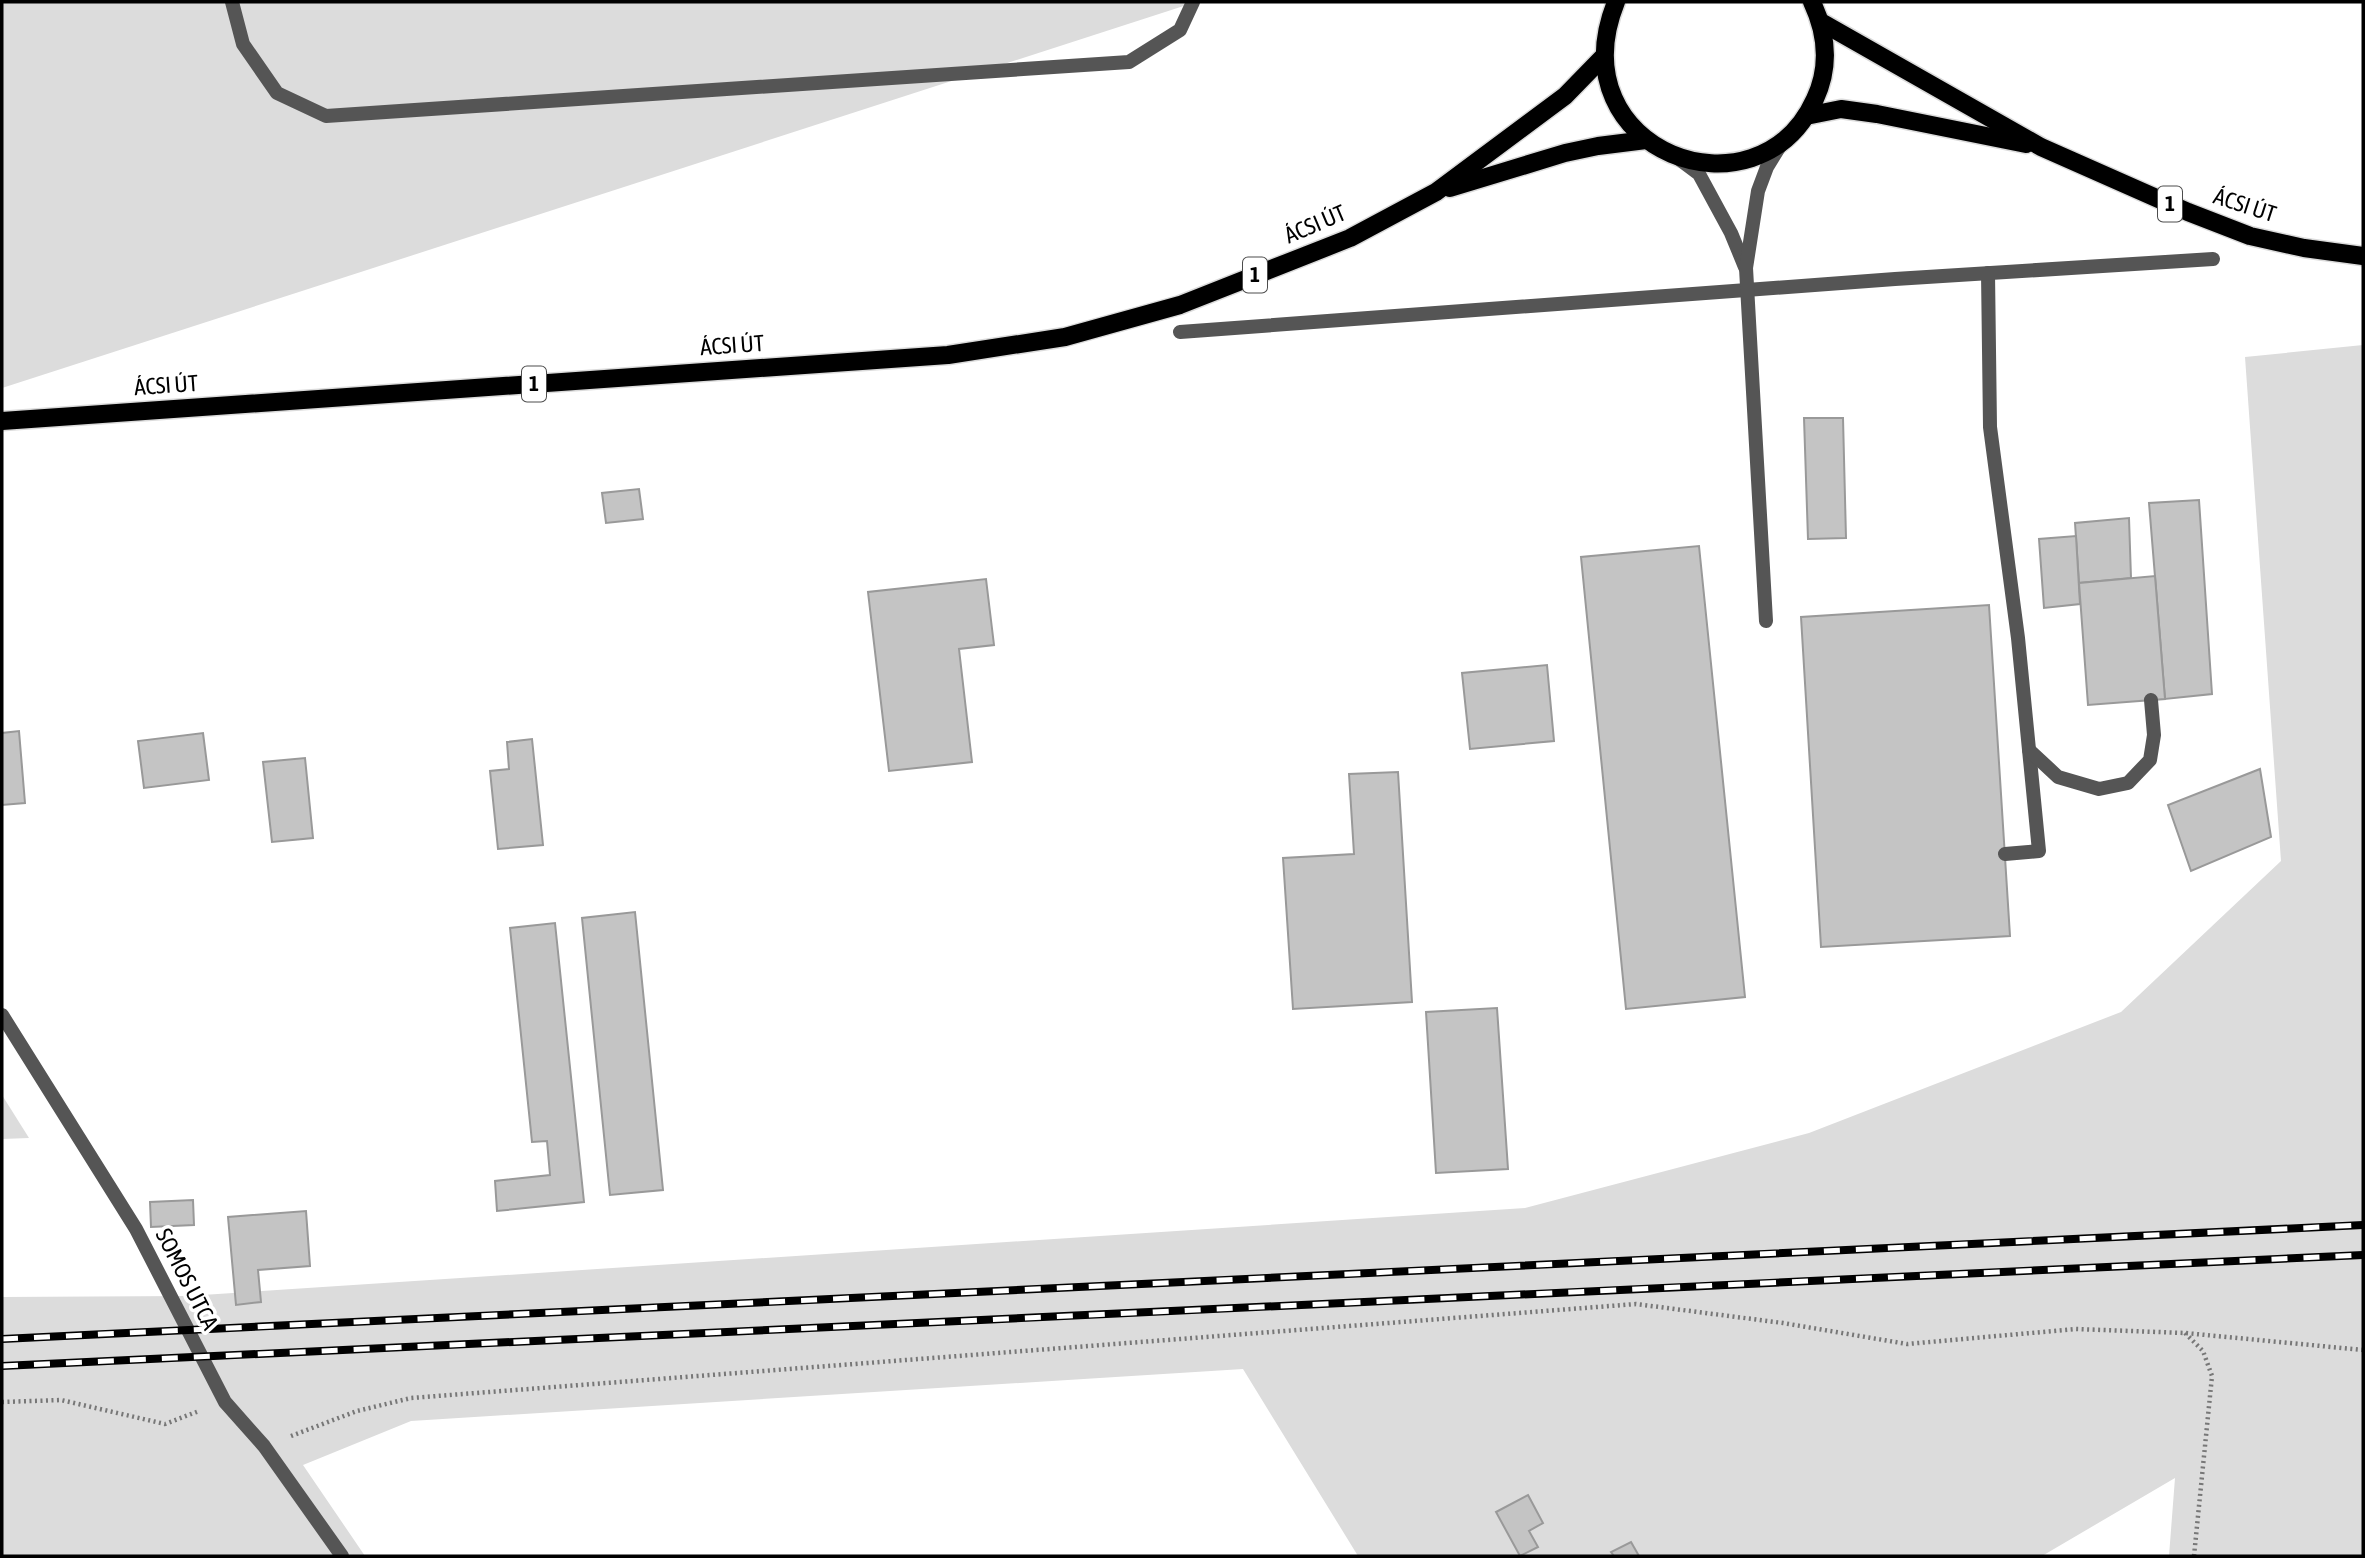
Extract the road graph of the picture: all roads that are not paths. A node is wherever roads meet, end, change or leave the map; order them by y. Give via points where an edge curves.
1 (232, 2) edge
2 (1193, 2) edge
3 (1616, 2) edge
4 (1812, 2) edge
5 (1821, 22) junction
6 (1604, 55) junction
7 (1806, 116) junction
8 (1784, 139) junction
9 (1646, 140) junction
10 (2041, 147) junction
11 (1674, 156) junction
12 (1436, 192) junction
13 (2363, 256) edge
14 (2213, 259) dead end
15 (1746, 268) junction
16 (1988, 273) junction
17 (1748, 290) junction
18 (1180, 332) dead end
19 (2, 421) edge
20 (1766, 621) dead end
21 (2151, 700) dead end
22 (2029, 750) junction
23 (2005, 853) dead end
24 (2, 1015) edge
25 (342, 1556) edge

1 - 2 street via 243,44 277,93 326,116 1129,62 1180,30
3 - 6 main road via 1607,24
4 - 5 main road
5 - 7 main road via 1824,73
5 - 10 main road, ÁCSI ÚT / 1
6 - 9 main road via 1609,88 1624,116
6 - 12 main road, ÁCSI ÚT / 1 via 1565,96
7 - 8 main road
7 - 10 main road, ÁCSI ÚT / 1 via 1841,110 1877,114
8 - 11 main road via 1731,163 1702,163
8 - 15 street via 1758,191
9 - 11 main road
9 - 12 main road, ÁCSI ÚT / 1 via 1565,153
10 - 13 main road, ÁCSI ÚT / 1 via 2250,236
11 - 15 street via 1699,174
12 - 19 main road, ÁCSI ÚT / 1 via 1350,238 1180,305 1065,337 948,355
14 - 16 street
15 - 17 street
16 - 17 street
16 - 22 street via 1990,427
17 - 18 street
17 - 20 street
21 - 22 street via 2154,734 2150,760 2128,783 2099,789 2058,776
22 - 23 street via 2039,851
24 - 25 street, SOMOS UTCA via 136,1229 225,1402 264,1446

